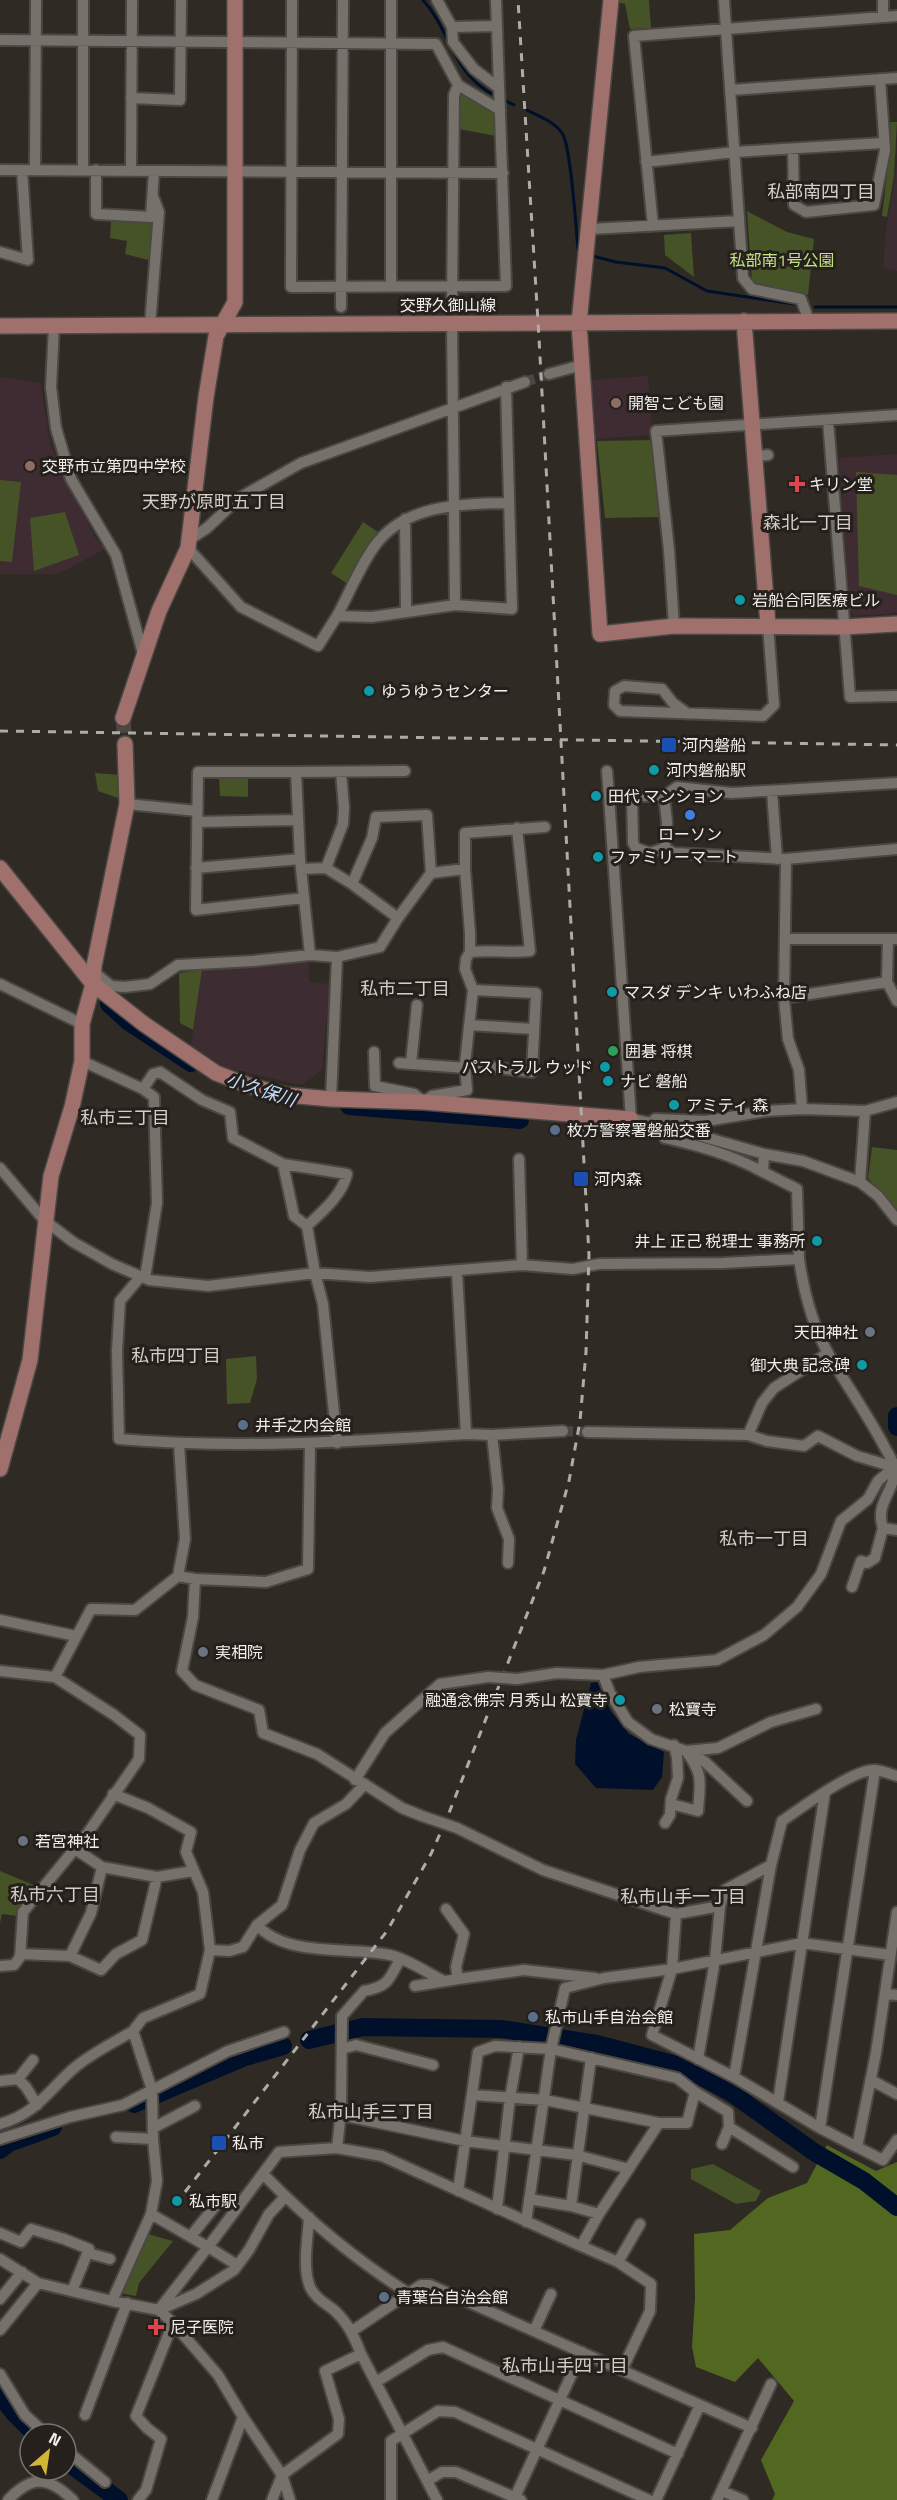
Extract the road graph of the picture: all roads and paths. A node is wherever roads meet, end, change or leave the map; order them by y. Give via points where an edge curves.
1 (36, 0) edge
2 (83, 0) edge
3 (132, 0) edge
4 (181, 0) edge
5 (235, 0) edge
6 (292, 0) edge
7 (343, 0) edge
8 (391, 0) edge
9 (437, 0) edge
10 (496, 0) edge
11 (611, 0) edge
12 (724, 0) edge
13 (882, 0) edge
14 (897, 16) edge
15 (883, 17) junction
16 (497, 26) junction
17 (452, 27) junction
18 (727, 29) junction
19 (0, 40) edge
20 (36, 40) junction
21 (83, 40) junction
22 (132, 41) junction
23 (181, 41) junction
24 (235, 42) junction
25 (292, 42) junction
26 (343, 43) junction
27 (391, 43) junction
28 (897, 78) edge
29 (880, 79) junction
30 (458, 85) junction
31 (500, 88) junction
32 (731, 90) junction
33 (131, 98) junction
34 (500, 110) junction
35 (883, 143) junction
36 (793, 148) junction
37 (735, 152) junction
38 (646, 162) junction
39 (0, 170) edge
40 (22, 170) junction
41 (34, 170) junction
42 (83, 170) junction
43 (96, 170) junction
44 (131, 171) junction
45 (154, 171) junction
46 (235, 171) junction
47 (291, 171) junction
48 (342, 172) junction
49 (391, 172) junction
50 (454, 172) junction
51 (503, 172) junction
52 (152, 196) junction
53 (739, 221) junction
54 (653, 226) junction
55 (590, 229) junction
56 (0, 252) edge
57 (391, 286) junction
58 (453, 286) junction
59 (341, 287) junction
60 (452, 304) dead end
61 (341, 307) dead end
62 (744, 321) junction
63 (809, 321) junction
64 (897, 321) edge
65 (452, 323) junction
66 (579, 323) junction
67 (224, 324) junction
68 (150, 325) junction
69 (0, 326) edge
70 (54, 326) junction
71 (582, 365) junction
72 (549, 374) tunnel mouth
73 (525, 382) tunnel mouth
74 (506, 387) junction
75 (453, 408) junction
76 (897, 415) edge
77 (828, 420) junction
78 (752, 424) junction
79 (508, 503) junction
80 (454, 504) junction
81 (405, 519) junction
82 (188, 544) junction
83 (455, 605) junction
84 (406, 610) junction
85 (337, 616) junction
86 (897, 624) edge
87 (768, 625) junction
88 (674, 626) junction
89 (844, 627) junction
90 (143, 654) junction
91 (897, 696) edge
92 (688, 714) junction
93 (123, 718) tunnel mouth
94 (125, 744) tunnel mouth
95 (405, 771) dead end
96 (607, 771) dead end
97 (296, 772) junction
98 (341, 772) junction
99 (897, 783) edge
100 (772, 791) junction
101 (632, 796) junction
102 (664, 796) junction
103 (609, 797) junction
104 (127, 804) junction
105 (198, 816) junction
106 (298, 820) junction
107 (545, 826) dead end
108 (517, 828) junction
109 (664, 848) junction
110 (897, 849) edge
111 (781, 859) junction
112 (300, 865) junction
113 (0, 868) edge
114 (196, 868) junction
115 (326, 868) junction
116 (465, 869) junction
117 (431, 873) junction
118 (352, 885) junction
119 (304, 898) junction
120 (398, 918) junction
121 (786, 939) junction
122 (892, 939) edge
123 (470, 952) junction
124 (310, 955) junction
125 (337, 957) junction
126 (94, 978) junction
127 (886, 982) junction
128 (0, 984) edge
129 (473, 990) junction
130 (784, 998) junction
131 (897, 1001) edge
132 (417, 1005) dead end
133 (82, 1024) junction
134 (469, 1025) junction
135 (534, 1029) junction
136 (378, 1058) dead end
137 (82, 1061) junction
138 (399, 1063) dead end
139 (411, 1064) junction
140 (465, 1066) junction
141 (143, 1089) junction
142 (331, 1099) junction
143 (424, 1102) junction
144 (897, 1102) edge
145 (802, 1108) junction
146 (865, 1111) junction
147 (631, 1119) junction
148 (647, 1122) junction
149 (666, 1126) junction
150 (764, 1154) junction
151 (519, 1159) dead end
152 (283, 1164) junction
153 (0, 1168) edge
154 (763, 1172) junction
155 (860, 1182) junction
156 (44, 1220) junction
157 (897, 1220) edge
158 (307, 1226) junction
159 (799, 1259) junction
160 (522, 1265) junction
161 (457, 1272) junction
162 (315, 1273) junction
163 (143, 1277) junction
164 (828, 1353) junction
165 (563, 1431) tunnel mouth
166 (587, 1432) tunnel mouth
167 (466, 1434) junction
168 (492, 1435) junction
169 (748, 1435) junction
170 (337, 1443) junction
171 (179, 1444) junction
172 (310, 1444) junction
173 (894, 1467) junction
174 (0, 1469) edge
175 (883, 1528) junction
176 (897, 1530) edge
177 (508, 1563) dead end
178 (178, 1576) junction
179 (195, 1579) junction
180 (852, 1587) dead end
181 (0, 1620) edge
182 (76, 1636) junction
183 (0, 1671) edge
184 (603, 1674) junction
185 (55, 1677) junction
186 (816, 1709) dead end
187 (674, 1745) junction
188 (687, 1751) junction
189 (875, 1770) junction
190 (897, 1776) edge
191 (360, 1782) junction
192 (825, 1792) junction
193 (113, 1794) junction
194 (747, 1801) dead end
195 (671, 1804) junction
196 (665, 1823) dead end
197 (75, 1849) junction
198 (771, 1865) junction
199 (102, 1867) junction
200 (193, 1871) junction
201 (157, 1877) junction
202 (720, 1906) junction
203 (446, 1909) dead end
204 (897, 1912) edge
205 (676, 1914) junction
206 (257, 1925) junction
207 (802, 1943) junction
208 (210, 1950) junction
209 (848, 1950) junction
210 (755, 1953) junction
211 (20, 1954) junction
212 (890, 1955) junction
213 (70, 1956) junction
214 (400, 1959) junction
215 (715, 1960) junction
216 (0, 1966) edge
217 (672, 1969) junction
218 (604, 1978) junction
219 (458, 1979) junction
220 (444, 1981) junction
221 (415, 1986) dead end
222 (885, 1994) junction
223 (897, 1995) edge
224 (133, 2031) junction
225 (284, 2031) dead end
226 (519, 2047) junction
227 (342, 2048) junction
228 (551, 2049) junction
229 (591, 2058) junction
230 (698, 2059) junction
231 (33, 2060) dead end
232 (433, 2065) dead end
233 (734, 2077) junction
234 (18, 2079) junction
235 (871, 2080) junction
236 (0, 2081) edge
237 (694, 2092) junction
238 (152, 2094) junction
239 (897, 2094) edge
240 (472, 2095) junction
241 (510, 2098) junction
242 (545, 2100) junction
243 (778, 2102) junction
244 (37, 2105) junction
245 (195, 2106) dead end
246 (584, 2108) junction
247 (341, 2115) junction
248 (659, 2123) junction
249 (0, 2124) edge
250 (729, 2127) junction
251 (820, 2128) junction
252 (153, 2133) junction
253 (116, 2137) dead end
254 (0, 2139) edge
255 (897, 2140) edge
256 (465, 2141) junction
257 (722, 2144) dead end
258 (505, 2146) junction
259 (857, 2147) junction
260 (337, 2148) junction
261 (536, 2150) junction
262 (576, 2155) junction
263 (793, 2167) dead end
264 (629, 2169) junction
265 (263, 2174) junction
266 (458, 2191) junction
267 (285, 2197) junction
268 (529, 2199) junction
269 (216, 2205) dead end
270 (571, 2206) junction
271 (497, 2209) junction
272 (151, 2214) junction
273 (599, 2214) junction
274 (309, 2217) junction
275 (526, 2222) junction
276 (640, 2224) dead end
277 (0, 2233) edge
278 (191, 2236) junction
279 (581, 2246) junction
280 (208, 2247) junction
281 (88, 2253) junction
282 (0, 2259) edge
283 (110, 2259) dead end
284 (618, 2262) junction
285 (237, 2265) junction
286 (22, 2272) junction
287 (38, 2283) junction
288 (72, 2291) junction
289 (408, 2293) junction
290 (551, 2294) dead end
291 (0, 2299) edge
292 (112, 2301) junction
293 (128, 2303) junction
294 (159, 2310) junction
295 (173, 2323) junction
296 (0, 2330) edge
297 (352, 2331) junction
298 (534, 2331) junction
299 (582, 2352) junction
300 (361, 2354) junction
301 (622, 2370) junction
302 (0, 2374) edge
303 (376, 2382) junction
304 (771, 2384) dead end
305 (560, 2400) junction
306 (700, 2405) junction
307 (85, 2415) dead end
308 (243, 2417) junction
309 (33, 2422) edge
310 (752, 2428) junction
311 (402, 2432) junction
312 (537, 2449) junction
313 (678, 2454) junction
314 (78, 2460) edge
315 (282, 2475) junction
316 (427, 2481) junction
317 (105, 2482) dead end
318 (720, 2496) edge
319 (518, 2499) edge
320 (8, 2500) edge
321 (73, 2500) edge
322 (138, 2500) edge
323 (212, 2500) edge
324 (272, 2500) edge
325 (290, 2500) edge
326 (391, 2500) edge
327 (437, 2500) edge
328 (649, 2500) edge
329 (656, 2500) edge
330 (743, 2500) edge

1 - 20 street
2 - 21 street
3 - 22 street
4 - 23 street
5 - 24 street
6 - 25 street
7 - 26 street
8 - 27 street
9 - 17 street
10 - 16 street
11 - 55 street
12 - 18 street
13 - 15 street
14 - 15 street
15 - 18 street
16 - 17 street
16 - 31 street
17 - 31 street via 453,42 474,69
18 - 32 street
18 - 38 street via 634,36
19 - 20 street
20 - 21 street
20 - 41 street
21 - 22 street
21 - 42 street
22 - 23 street
22 - 33 street
23 - 24 street
23 - 33 street via 180,100
24 - 25 street
24 - 46 street
25 - 26 street
25 - 47 street
26 - 27 street
26 - 48 street
27 - 30 street via 436,44
27 - 49 street
28 - 29 street
29 - 32 street
29 - 35 street
30 - 34 street
30 - 50 street via 454,95
31 - 34 street
32 - 37 street
33 - 44 street
34 - 51 street
35 - 36 street
35 - 36 street via 874,205 806,212 794,205
36 - 37 street
37 - 38 street
37 - 53 street
38 - 54 street
39 - 40 street
40 - 41 street
40 - 56 street via 28,260
41 - 42 street
42 - 43 street
43 - 44 street
43 - 52 street via 96,214 151,217
44 - 45 street
45 - 46 street
45 - 52 street
46 - 47 street
46 - 67 street via 235,302
47 - 48 street
47 - 59 street via 291,287
48 - 49 street
48 - 59 street
49 - 50 street
49 - 57 street
50 - 51 street
50 - 58 street
51 - 58 street via 507,286
52 - 68 street via 159,212
53 - 54 street
53 - 63 street via 743,278 752,289 801,299
54 - 55 street
55 - 66 street
57 - 58 street
57 - 59 street
58 - 60 street
59 - 61 street
62 - 63 street, 交野久御山線
62 - 66 street, 交野久御山線
62 - 78 street
63 - 64 street, 交野久御山線
65 - 66 street, 交野久御山線
65 - 67 street, 交野久御山線
65 - 75 street
66 - 71 street
67 - 68 street, 交野久御山線
67 - 82 street via 216,336 206,397
68 - 70 street, 交野久御山線
69 - 70 street, 交野久御山線
70 - 90 street via 51,387 56,428 70,479 116,555
71 - 72 street
71 - 88 street via 600,634
73 - 74 street
74 - 75 street
74 - 79 street
75 - 80 street
75 - 82 street via 302,463 239,498
76 - 77 street
77 - 78 street
77 - 89 street
78 - 87 street via 761,456
78 - 88 street via 656,431
79 - 80 street
79 - 83 street via 512,609
80 - 81 street
80 - 83 street
81 - 84 street
81 - 85 street via 374,547
82 - 85 street via 241,606 318,646
82 - 90 street
83 - 84 street
84 - 85 street via 372,617
86 - 89 street
87 - 88 street via 702,621
87 - 89 street
87 - 92 street via 774,705 763,716
89 - 91 street via 850,697
90 - 93 street
92 - 92 street via 620,711 614,705 615,691 624,687 662,689
94 - 104 street
95 - 98 street
96 - 103 street
97 - 98 street
97 - 105 street via 198,772
97 - 106 street
98 - 115 street via 343,824
99 - 100 street
100 - 102 street via 732,793 677,787
100 - 111 street
101 - 102 street
101 - 103 street
101 - 109 street via 636,848 650,853
102 - 109 street
103 - 147 street
104 - 105 street
104 - 126 street
105 - 106 street
105 - 114 street
106 - 112 street
107 - 108 street
108 - 116 street via 465,833
108 - 123 street via 530,951
109 - 111 street via 674,853
110 - 111 street
111 - 121 street
112 - 114 street
112 - 115 street
112 - 119 street
113 - 126 street
114 - 119 street via 196,910
115 - 118 street
116 - 117 street
116 - 123 street
117 - 118 street via 426,815 376,817 372,838
117 - 120 street
118 - 120 street
119 - 124 street
120 - 125 street via 380,946
121 - 122 street
121 - 130 street
122 - 127 street
123 - 129 street via 465,969
124 - 125 street
124 - 126 street via 178,965 150,984 125,987
125 - 142 street
126 - 133 street
126 - 142 street via 144,1024 216,1072 287,1095
127 - 130 street
127 - 131 street
128 - 133 street
129 - 134 street
129 - 135 street via 536,993
130 - 145 street via 788,1039 800,1070
132 - 139 street
133 - 137 street
134 - 135 street
134 - 140 street
135 - 140 street via 532,1072
136 - 143 street via 375,1086 414,1094
137 - 141 street
137 - 156 street via 51,1176
138 - 139 street
139 - 140 street
140 - 143 street via 467,1089 432,1096
141 - 152 street via 153,1074 160,1072 202,1100 230,1112 233,1138
141 - 163 street via 154,1097 157,1203
142 - 143 street
143 - 147 street
144 - 146 street
145 - 146 street
145 - 148 street via 706,1121
146 - 155 street
147 - 148 street
148 - 149 street
149 - 150 street
149 - 154 street via 665,1138 707,1148
150 - 154 street
150 - 155 street via 803,1161
151 - 160 street
152 - 158 street via 294,1216
152 - 158 street via 347,1174 330,1204
153 - 156 street
154 - 159 street via 797,1189
155 - 157 street via 878,1196
156 - 163 street via 73,1242
156 - 174 street via 30,1360
158 - 162 street
159 - 160 street via 599,1264 573,1269
159 - 164 street via 806,1303
160 - 161 street
161 - 162 street via 370,1277
161 - 167 street
162 - 163 street via 208,1286
162 - 170 street via 324,1304
163 - 171 street via 120,1301 119,1439
164 - 169 street via 774,1388 762,1403
164 - 173 street
165 - 168 street
166 - 169 street
167 - 168 street
167 - 170 street
168 - 177 street via 497,1508 509,1539
169 - 173 street via 804,1446 818,1436 857,1456
170 - 172 street
171 - 172 street
171 - 178 street via 185,1539
172 - 179 street via 308,1569 266,1582
173 - 175 street via 893,1483 882,1503
173 - 184 street via 878,1481 868,1499 841,1521 821,1574 797,1607 764,1635 717,1660 639,1666
175 - 176 street
175 - 180 street via 875,1558 867,1563 861,1561
178 - 179 street
178 - 182 street via 135,1610 91,1609
179 - 191 street via 194,1617 182,1671 195,1685 259,1710 263,1733 317,1754
181 - 182 street
182 - 185 street
183 - 185 street
184 - 187 street via 610,1694 628,1722 651,1739
184 - 191 street, bridge via 488,1677 440,1684 385,1733
185 - 193 street via 140,1735 139,1759
186 - 188 street via 771,1722 718,1748
187 - 188 street
187 - 195 street via 678,1778
188 - 194 street via 705,1762
188 - 195 street via 701,1778 698,1811
189 - 190 street
189 - 192 street
189 - 209 street
191 - 205 street, bridge via 402,1808 457,1828 543,1870
191 - 206 street via 346,1804 314,1823 300,1850 282,1905
192 - 198 street via 782,1821
192 - 207 street
193 - 197 street
193 - 200 street via 191,1832 186,1852
195 - 196 street
197 - 199 street
197 - 211 street via 24,1912
198 - 202 street via 725,1890
198 - 210 street
199 - 201 street
199 - 213 street via 91,1913
200 - 201 street
200 - 208 street via 202,1892
201 - 213 street via 142,1940 116,1954 100,1970
202 - 205 street
202 - 215 street
203 - 219 street via 464,1934 456,1967
204 - 212 street
205 - 217 street
206 - 208 street via 243,1947
206 - 214 street via 266,1934 286,1942
207 - 209 street
207 - 210 street
207 - 243 street
208 - 224 street via 200,1994 143,2018
209 - 212 street
209 - 251 street
210 - 215 street
210 - 233 street
211 - 213 street
211 - 216 street via 14,1965
212 - 222 street
214 - 220 street
214 - 227 street via 386,1984 364,1991 342,2016
215 - 217 street
215 - 230 street
217 - 218 street
217 - 230 street via 652,2035
218 - 219 street via 524,1970
218 - 228 street via 565,1988
219 - 220 street
220 - 221 street
222 - 223 street
222 - 235 street
224 - 238 street
224 - 244 street via 74,2068
225 - 238 street via 228,2051
226 - 228 street
226 - 240 street via 495,2046 478,2052
226 - 241 street
227 - 232 street via 356,2045
227 - 247 street
228 - 229 street
228 - 242 street
229 - 237 street via 677,2078
229 - 246 street
230 - 233 street
231 - 234 street
233 - 243 street
234 - 236 street
234 - 244 street
235 - 239 street
235 - 259 street
237 - 248 street via 687,2123
237 - 250 street via 728,2112
238 - 252 street
238 - 254 street
240 - 241 street
240 - 256 street
241 - 242 street
241 - 258 street
242 - 246 street
242 - 261 street
243 - 251 street
244 - 249 street
245 - 252 street
246 - 248 street
246 - 262 street
247 - 256 street
247 - 260 street
248 - 264 street
250 - 257 street
250 - 263 street
251 - 259 street
252 - 253 street
252 - 272 street via 157,2181
255 - 259 street via 883,2160
256 - 258 street
256 - 266 street
258 - 261 street
258 - 271 street
260 - 265 street via 279,2152
260 - 266 street via 382,2156
261 - 262 street
261 - 268 street
262 - 264 street
262 - 270 street
264 - 273 street
265 - 267 street
265 - 280 street
266 - 271 street
267 - 274 street
267 - 285 street
268 - 270 street
268 - 275 street
269 - 278 street
270 - 273 street
271 - 275 street
272 - 278 street
272 - 292 street
273 - 279 street
274 - 289 street
274 - 297 street via 310,2288
275 - 279 street
276 - 284 street
277 - 281 street via 21,2242 31,2229 89,2249
278 - 280 street
279 - 284 street
280 - 285 street
280 - 294 street
281 - 283 street
281 - 288 street
282 - 286 street
284 - 301 street via 651,2284 651,2311
285 - 294 street via 196,2294
286 - 287 street
286 - 291 street
287 - 288 street
287 - 296 street
288 - 292 street
289 - 297 street
289 - 298 street via 421,2285 430,2285
290 - 298 street
292 - 293 street
293 - 294 street
293 - 307 street
294 - 295 street
295 - 308 street via 218,2374
295 - 322 street via 136,2416 161,2439 146,2490
297 - 300 street
298 - 299 street
299 - 301 street
299 - 305 street
300 - 303 street
300 - 315 street via 325,2371 339,2419 338,2434
301 - 306 street
302 - 309 street
303 - 305 street via 428,2350 443,2347
303 - 311 street
304 - 310 street
305 - 312 street
305 - 313 street
306 - 310 street
306 - 313 street
308 - 315 street
308 - 323 street
310 - 318 street
311 - 312 street via 438,2411 455,2412
311 - 316 street
311 - 326 street via 391,2441
312 - 319 street
312 - 328 street
313 - 329 street
314 - 317 street
315 - 324 street
315 - 325 street
316 - 319 street via 442,2472 456,2472
316 - 327 street
318 - 330 street
320 - 321 street via 29,2483 42,2481 52,2482

